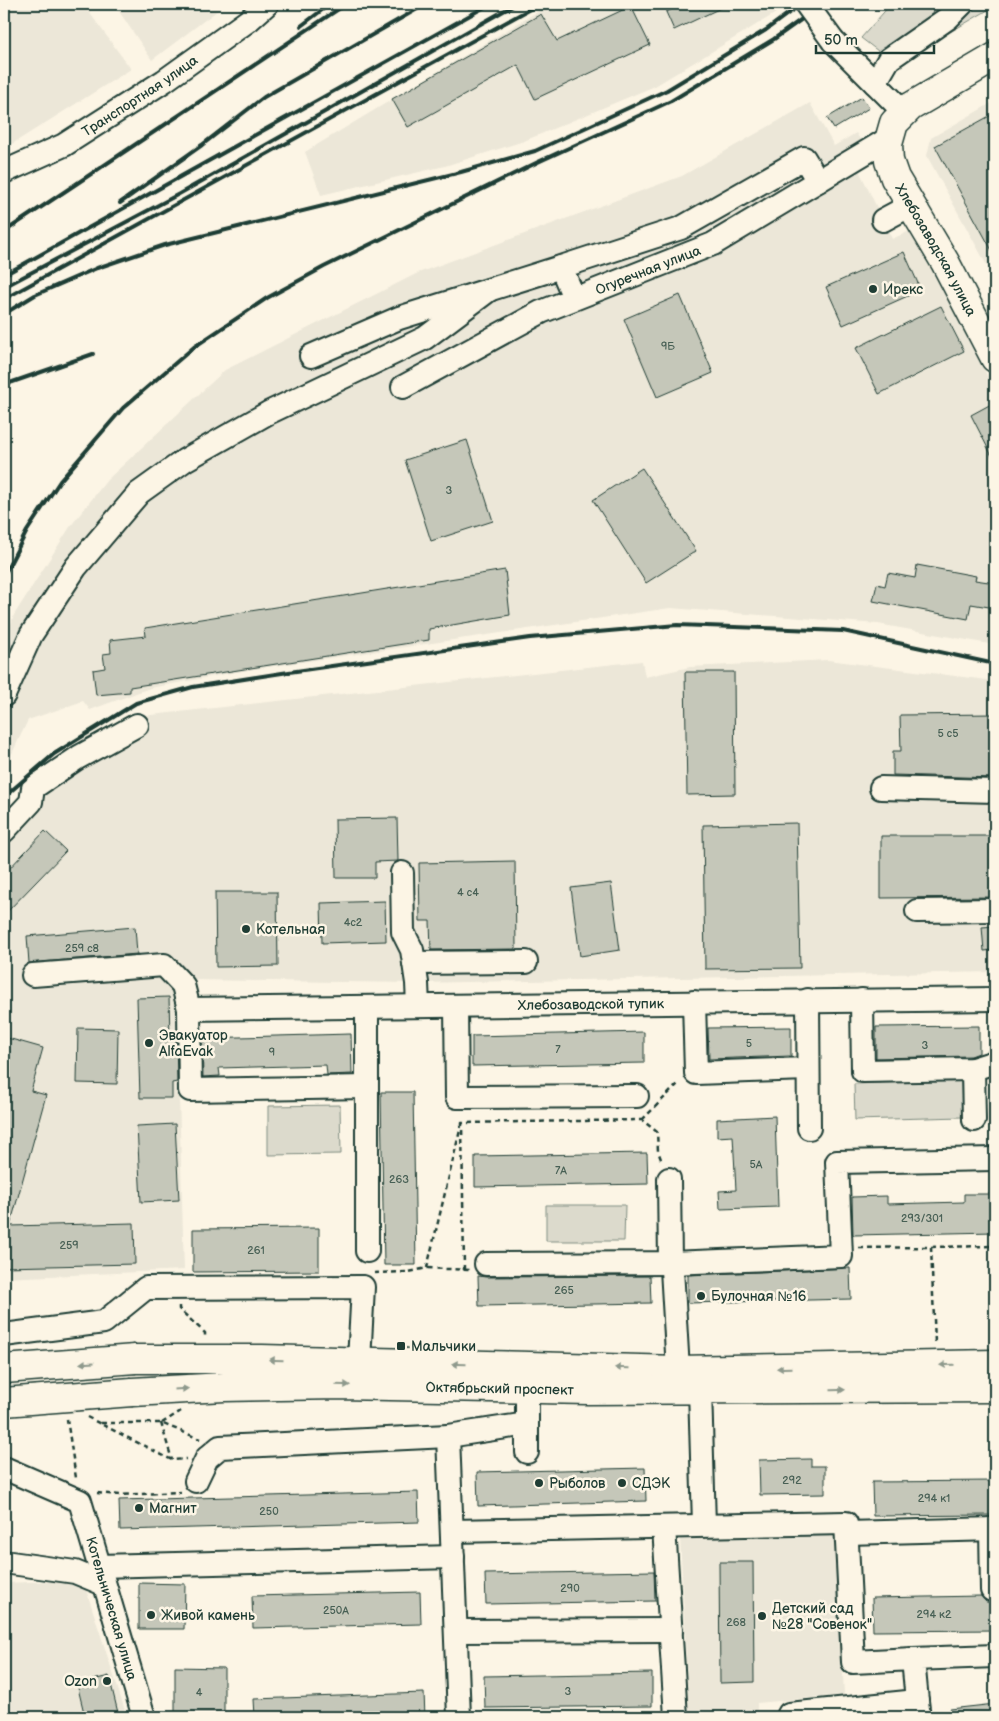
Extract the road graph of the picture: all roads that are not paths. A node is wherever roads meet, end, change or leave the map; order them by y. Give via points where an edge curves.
1 (266, 4) edge
2 (806, 4) edge
3 (962, 4) edge
4 (995, 57) edge
5 (876, 83) junction
6 (905, 113) junction
7 (888, 139) junction
8 (4, 172) edge
9 (818, 181) junction
10 (911, 205) junction
11 (883, 220) dead end
12 (561, 268) junction
13 (489, 290) junction
14 (574, 298) junction
15 (994, 352) edge
16 (311, 356) dead end
17 (403, 388) dead end
18 (4, 695) edge
19 (137, 725) dead end
20 (881, 788) dead end
21 (995, 791) edge
22 (4, 831) edge
23 (402, 873) dead end
24 (995, 910) edge
25 (917, 911) dead end
26 (526, 962) dead end
27 (414, 964) junction
28 (33, 975) dead end
29 (995, 999) edge
30 (808, 1000) junction
31 (862, 1000) junction
32 (694, 1002) junction
33 (418, 1006) junction
34 (456, 1006) junction
35 (367, 1007) junction
36 (189, 1009) junction
37 (995, 1062) edge
38 (808, 1069) junction
39 (973, 1069) junction
40 (367, 1087) junction
41 (638, 1096) dead end
42 (974, 1120) dead end
43 (809, 1128) dead end
44 (995, 1159) edge
45 (669, 1179) road end
46 (367, 1251) dead end
47 (670, 1263) junction
48 (486, 1264) dead end
49 (4, 1335) edge
50 (359, 1361) junction
51 (995, 1364) edge
52 (4, 1369) edge
53 (678, 1370) junction
54 (995, 1388) edge
55 (526, 1389) junction
56 (700, 1389) junction
57 (4, 1402) edge
58 (527, 1424) junction
59 (448, 1436) junction
60 (527, 1452) dead end
61 (4, 1468) edge
62 (196, 1481) road end
63 (704, 1525) junction
64 (664, 1527) junction
65 (993, 1529) edge
66 (452, 1531) junction
67 (847, 1533) junction
68 (453, 1557) junction
69 (4, 1562) edge
70 (102, 1575) junction
71 (992, 1590) dead end
72 (670, 1630) junction
73 (456, 1631) junction
74 (995, 1656) edge
75 (913, 1659) junction
76 (918, 1709) edge
77 (789, 1714) dead end
78 (144, 1717) edge
79 (459, 1717) edge
80 (676, 1717) edge

1 - 8 street, Транспортная улица via 249,20 164,80 64,145
2 - 5 street, bridge via 833,41
3 - 5 street via 948,18 889,60
4 - 6 main road
5 - 6 street
6 - 7 main road via 894,123
7 - 9 street, Огуречная улица
7 - 10 main road, Хлебозаводская улица via 889,161
9 - 12 street via 804,158 681,228
9 - 14 street, Огуречная улица via 713,244
10 - 11 street
10 - 15 main road, Хлебозаводская улица
12 - 13 street
12 - 14 street
13 - 16 street via 400,318
13 - 18 street via 425,338 268,413 185,460 139,494 76,568 31,635
14 - 17 street, Огуречная улица via 541,312
19 - 22 street via 32,788 31,802
20 - 21 street
23 - 27 street via 404,932
24 - 25 street
26 - 27 street
27 - 33 street
28 - 36 street via 164,965 183,985
29 - 31 street, Хлебозаводской тупик
30 - 31 street, Хлебозаводской тупик
30 - 32 street, Хлебозаводской тупик
30 - 38 street
31 - 39 street via 864,1071
32 - 34 street, Хлебозаводской тупик
32 - 38 street via 696,1074
33 - 34 street, Хлебозаводской тупик
33 - 35 street, Хлебозаводской тупик
34 - 41 street via 457,1097
35 - 36 street, Хлебозаводской тупик
35 - 40 street
36 - 40 street via 190,1090
37 - 39 street
38 - 43 street
39 - 42 street
40 - 46 street
44 - 47 street via 837,1162 841,1256
45 - 47 street
47 - 48 street
47 - 53 street
49 - 50 street via 104,1322 146,1288 363,1287
50 -> 52 main road, Октябрьский проспект, bridge via 135,1359
53 -> 50 main road, Октябрьский проспект
51 -> 53 main road, Октябрьский проспект
56 -> 54 main road, Октябрьский проспект
55 - 56 main road, Октябрьский проспект
57 -> 55 main road, Октябрьский проспект, bridge via 224,1387 340,1385
55 - 58 street
56 - 63 street
58 - 59 street
58 - 60 street
59 - 62 street via 214,1452
59 - 66 street
61 - 70 street, Котельническая улица via 79,1496
63 - 64 street
63 - 67 street via 846,1523
64 - 66 street
64 - 72 street
65 - 67 street
65 - 71 street
66 - 68 street
67 - 75 street via 853,1662
68 - 70 street
68 - 73 street
69 - 70 street
70 - 78 street, Котельническая улица
72 - 73 street
72 - 80 street
73 - 79 street
74 - 75 street
75 - 76 street
76 - 77 street

